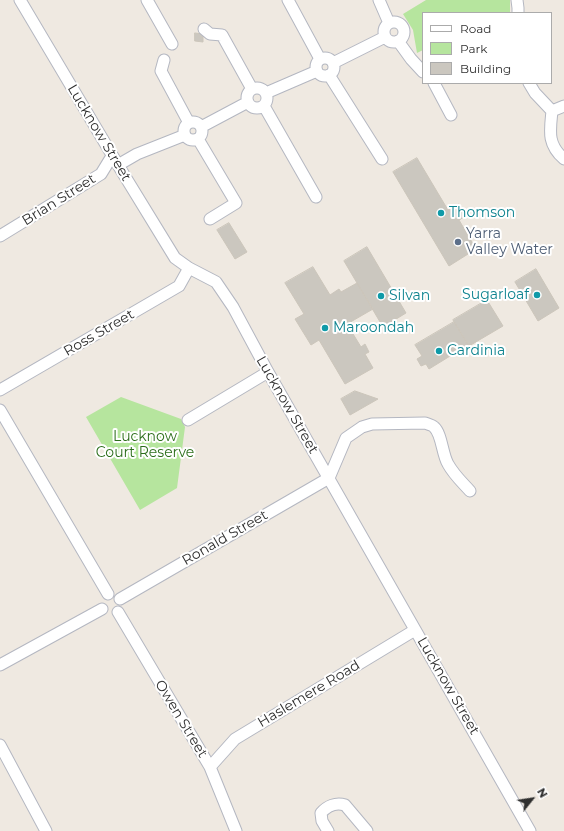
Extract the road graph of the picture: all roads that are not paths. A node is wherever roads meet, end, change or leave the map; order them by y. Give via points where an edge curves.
1 (20, 0) edge
2 (147, 0) edge
3 (288, 0) edge
4 (379, 0) edge
5 (517, 0) edge
6 (518, 12) edge
7 (389, 23) junction
8 (204, 30) dead end
9 (384, 37) junction
10 (398, 41) junction
11 (172, 44) dead end
12 (320, 59) junction
13 (164, 60) dead end
14 (333, 63) junction
15 (317, 71) junction
16 (422, 71) edge
17 (329, 75) junction
18 (435, 84) edge
19 (530, 84) edge
20 (252, 89) junction
21 (266, 93) junction
22 (248, 102) junction
23 (264, 106) junction
24 (564, 106) edge
25 (552, 111) junction
26 (451, 115) dead end
27 (189, 124) junction
28 (201, 127) junction
29 (185, 135) junction
30 (198, 139) junction
31 (382, 159) dead end
32 (564, 159) edge
33 (115, 161) junction
34 (316, 197) dead end
35 (210, 219) dead end
36 (0, 236) edge
37 (189, 268) junction
38 (268, 372) junction
39 (0, 390) edge
40 (0, 410) edge
41 (188, 420) dead end
42 (329, 478) junction
43 (470, 490) dead end
44 (108, 594) junction
45 (120, 599) junction
46 (102, 609) junction
47 (118, 612) junction
48 (415, 630) junction
49 (0, 665) edge
50 (0, 745) edge
51 (210, 767) junction
52 (46, 831) edge
53 (236, 831) edge
54 (328, 831) edge
55 (367, 831) edge
56 (530, 831) edge

1 - 33 street, Lucknow Street
2 - 11 street
3 - 12 street
4 - 7 street
5 - 6 street
7 - 9 street via 384,29
7 - 10 street via 397,23 403,28 403,35
8 - 20 street via 210,34 222,34
9 - 10 street via 390,42
9 - 14 street
10 - 16 street
12 - 14 street via 328,58
12 - 15 street via 316,64
13 - 27 street via 161,71
14 - 17 street via 333,70
15 - 17 street via 322,75
15 - 21 street
17 - 31 street
18 - 26 street
19 - 25 street
20 - 21 street via 258,88
20 - 22 street via 247,95
21 - 23 street via 268,100
22 - 23 street via 257,108
22 - 28 street
23 - 34 street
24 - 25 street
25 - 32 street via 550,134 553,146
27 - 28 street via 196,123
27 - 29 street via 184,130
28 - 30 street via 202,134
29 - 30 street via 192,140
29 - 33 street
30 - 35 street via 236,203
33 - 36 street, Brian Street via 101,174
33 - 37 street, Lucknow Street via 175,258
37 - 38 street, Lucknow Street via 216,282
37 - 39 street, Ross Street via 179,286
38 - 41 street
38 - 42 street, Lucknow Street
40 - 44 street
42 - 43 street via 346,438 362,427 372,424 425,423 433,426 438,432 448,465
42 - 45 street, Ronald Street
42 - 48 street, Lucknow Street
44 - 45 street
44 - 46 street via 103,599
45 - 47 street via 122,606
46 - 47 street via 108,614
46 - 49 street
47 - 51 street, Owen Street
48 - 51 street, Haslemere Road via 235,739
48 - 56 street, Lucknow Street
50 - 52 street
51 - 53 street, Owen Street
54 - 55 street via 322,821 322,813 328,807 341,804

